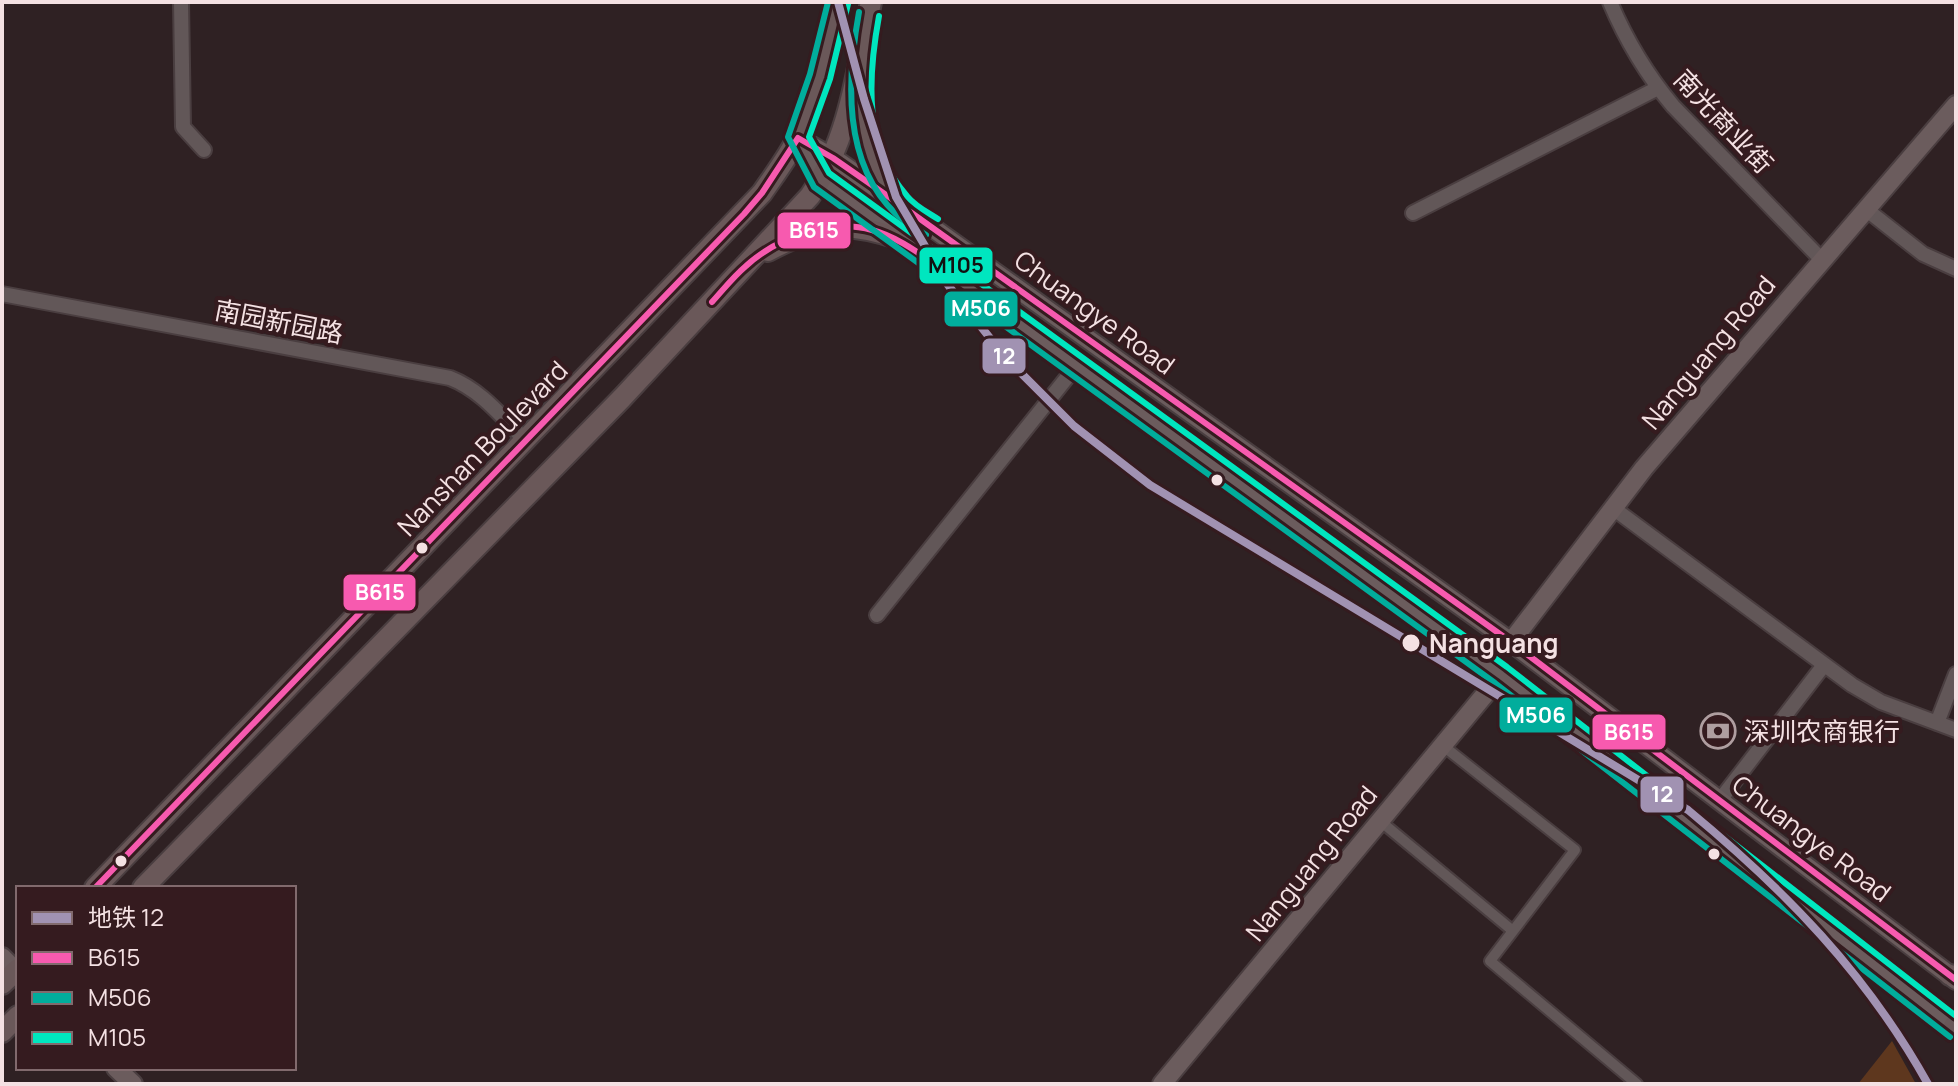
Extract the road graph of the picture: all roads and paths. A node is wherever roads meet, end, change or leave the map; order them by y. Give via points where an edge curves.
1 (181, 2) edge
2 (838, 2) edge
3 (871, 2) edge
4 (1610, 2) edge
5 (864, 35) junction
6 (1658, 88) junction
7 (1956, 105) edge
8 (798, 138) junction
9 (204, 150) dead end
10 (833, 158) junction
11 (821, 180) junction
12 (902, 206) junction
13 (1867, 210) junction
14 (1413, 213) dead end
15 (900, 239) junction
16 (1821, 259) junction
17 (751, 261) junction
18 (1956, 269) edge
19 (2, 294) edge
20 (1077, 365) junction
21 (525, 440) junction
22 (1613, 508) junction
23 (877, 615) dead end
24 (1511, 642) junction
25 (1824, 665) junction
26 (1956, 674) edge
27 (1501, 675) junction
28 (1937, 723) junction
29 (1956, 730) edge
30 (1442, 745) junction
31 (1720, 800) junction
32 (1379, 820) junction
33 (97, 886) edge
34 (145, 886) edge
35 (1513, 931) junction
36 (1954, 977) edge
37 (1955, 1028) edge
38 (118, 1070) edge
39 (133, 1084) edge
40 (1162, 1084) edge
41 (1637, 1084) edge

1 - 9 street via 183,127
2 - 8 main road, Nanshan Boulevard
3 - 5 main road
4 - 6 street, 南光商业街
5 - 10 main road
5 - 12 main road via 861,105 866,141 878,172
6 - 14 street
6 - 16 street, 南光商业街
7 - 13 main road, Nanguang Road
8 - 10 main road, Chuangye Road
8 - 11 main road, Chuangye Road
8 - 21 main road, Nanshan Boulevard via 744,214
10 - 11 main road
10 - 12 main road, Chuangye Road
11 - 15 main road, Chuangye Road
11 - 17 main road
12 - 24 main road, Chuangye Road
13 - 16 main road, Nanguang Road
13 - 18 street via 1923,254
15 - 17 main road via 858,227 825,227
15 - 20 main road, Chuangye Road
16 - 22 main road, Nanguang Road
17 - 34 main road
19 - 21 street, 南园新园路 via 450,378 479,394
20 - 23 street
20 - 27 main road, Chuangye Road
21 - 33 main road, Nanshan Boulevard
22 - 24 main road, Nanguang Road
22 - 25 street
24 - 31 main road, Chuangye Road
25 - 28 street via 1881,702
25 - 31 street
26 - 28 street
27 - 30 main road, Nanguang Road
27 - 37 main road, Chuangye Road
28 - 29 street
30 - 32 main road, Nanguang Road
30 - 35 street via 1575,850
31 - 36 main road, Chuangye Road
32 - 35 street
32 - 40 main road, Nanguang Road
35 - 41 street via 1490,961
38 - 39 main road

